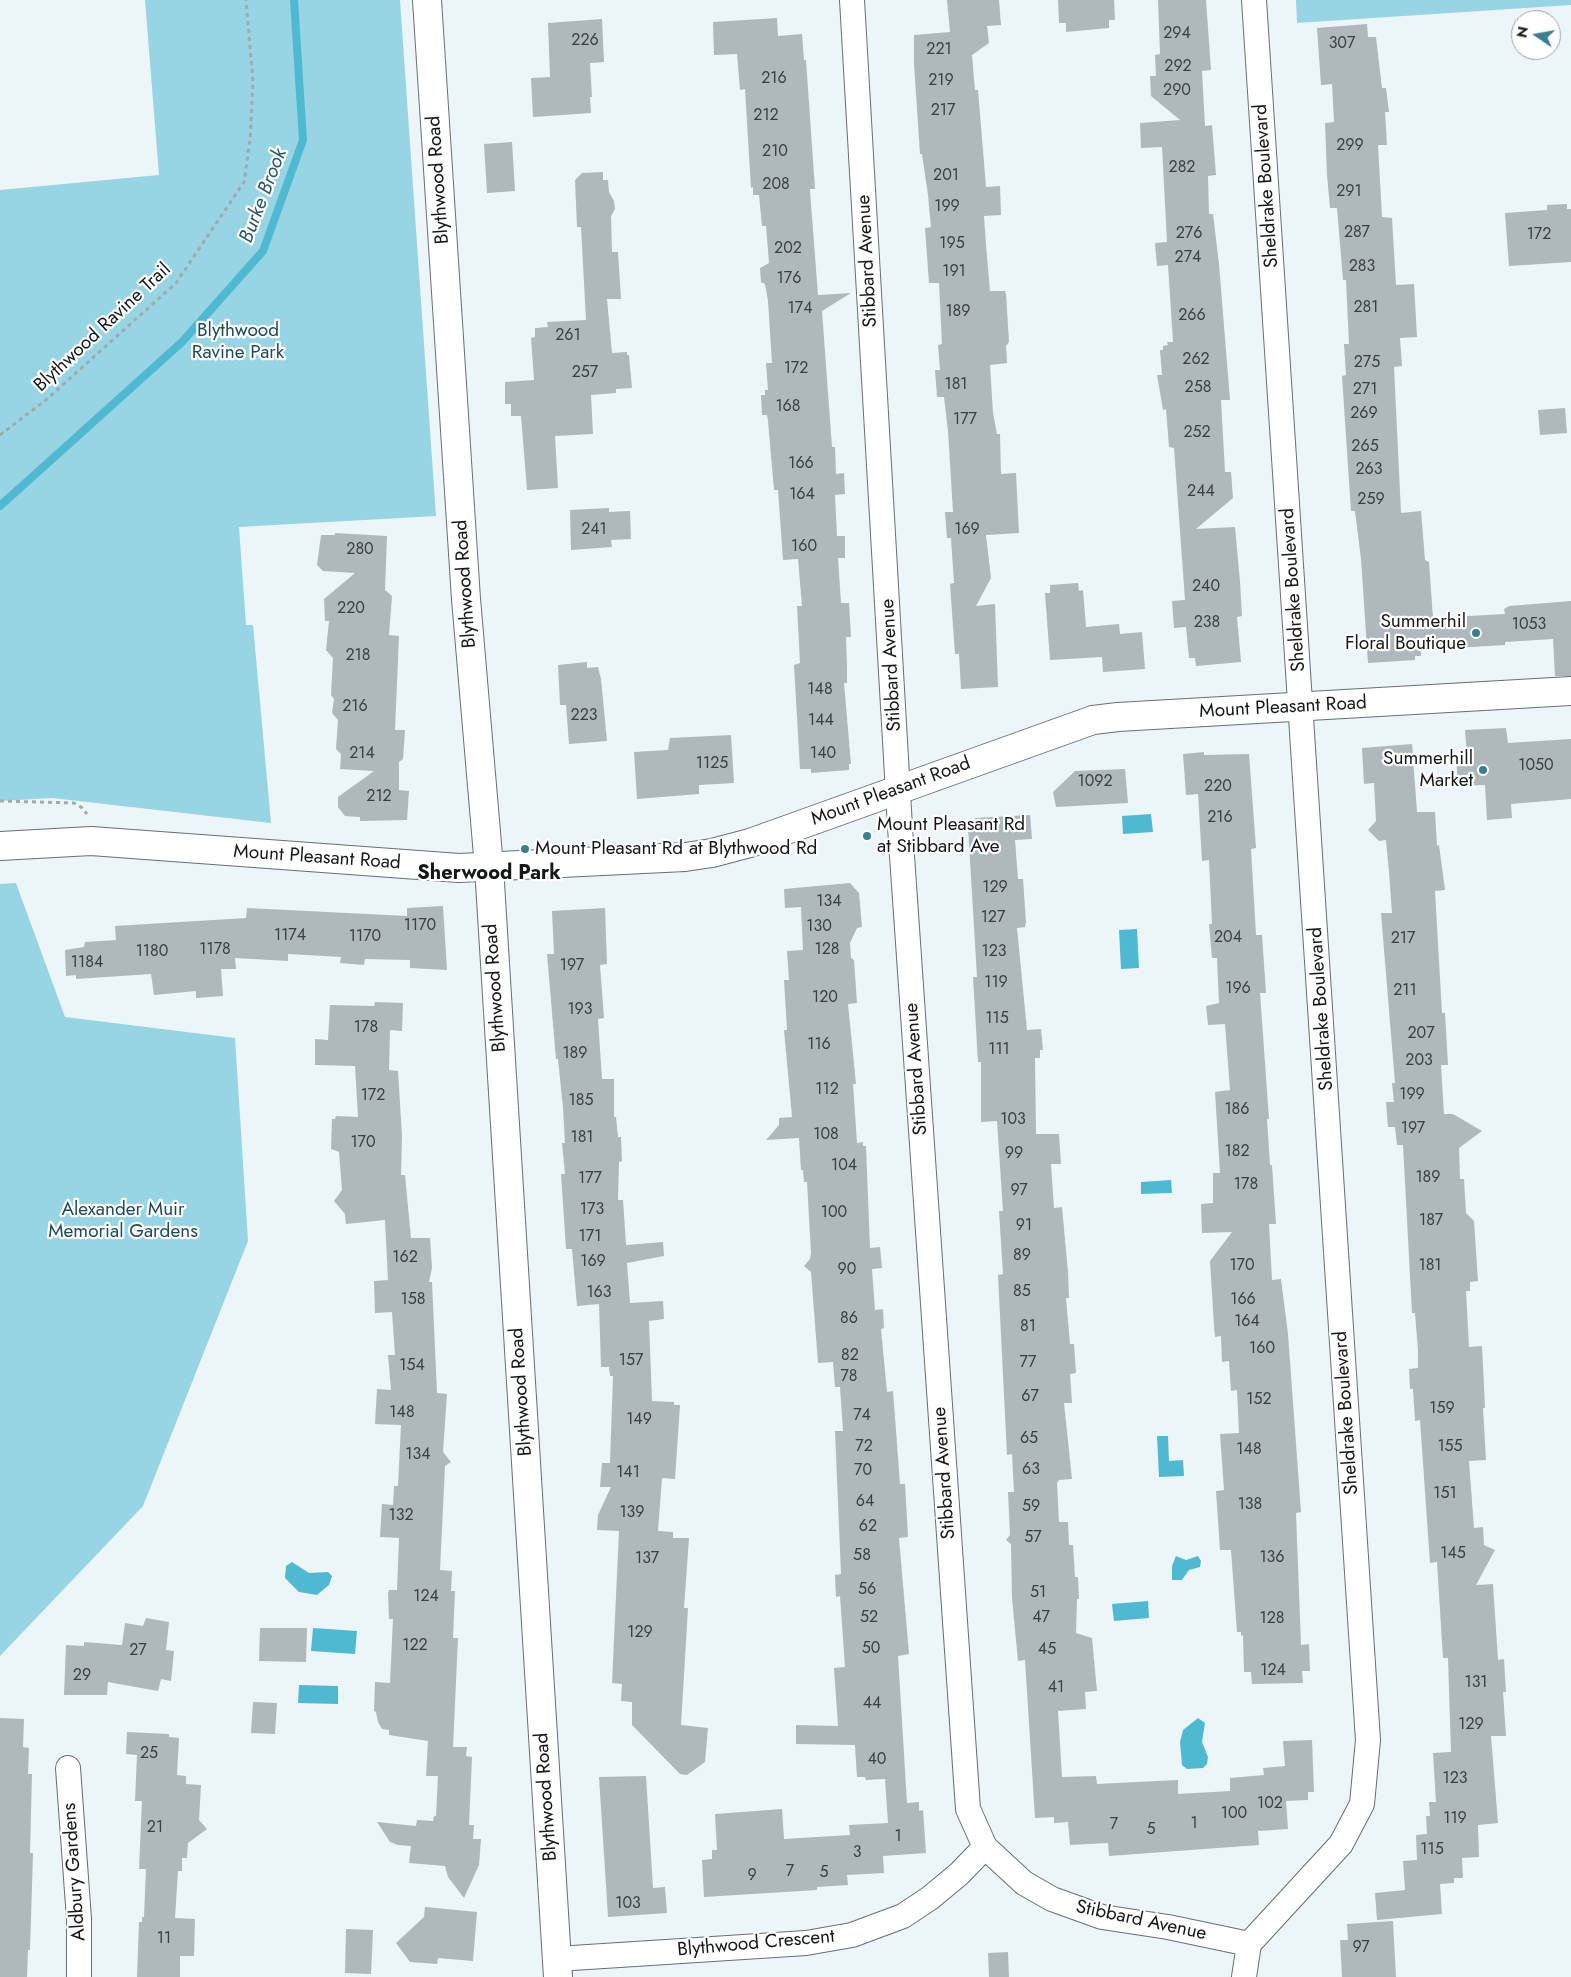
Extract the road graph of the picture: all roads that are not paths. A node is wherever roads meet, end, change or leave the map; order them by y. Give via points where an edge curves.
1 (427, 0) edge
2 (852, 0) edge
3 (1254, 0) edge
4 (1571, 691) edge
5 (1302, 707) junction
6 (898, 788) junction
7 (0, 846) edge
8 (489, 867) junction
9 (68, 1768) dead end
10 (986, 1847) junction
11 (1249, 1944) junction
12 (558, 1968) edge
13 (79, 1977) edge
14 (1244, 1977) edge

1 - 8 street, Blythwood Road via 466,599
2 - 6 street, Stibbard Avenue
3 - 5 street, Sheldrake Boulevard
4 - 5 street, Mount Pleasant Road
5 - 6 street, Mount Pleasant Road via 1092,720
5 - 11 street, Sheldrake Boulevard via 1368,1740 1362,1804 1341,1844
6 - 8 street, Mount Pleasant Road via 750,844 712,853
6 - 10 street, Stibbard Avenue via 968,1809
7 - 8 street, Mount Pleasant Road via 91,841 459,868
8 - 12 street, Blythwood Road
9 - 13 street, Aldbury Gardens via 79,1920
10 - 11 street, Stibbard Avenue via 1024,1883 1076,1910
10 - 12 street, Blythwood Crescent via 959,1874 903,1916 852,1935 806,1943
11 - 14 street

